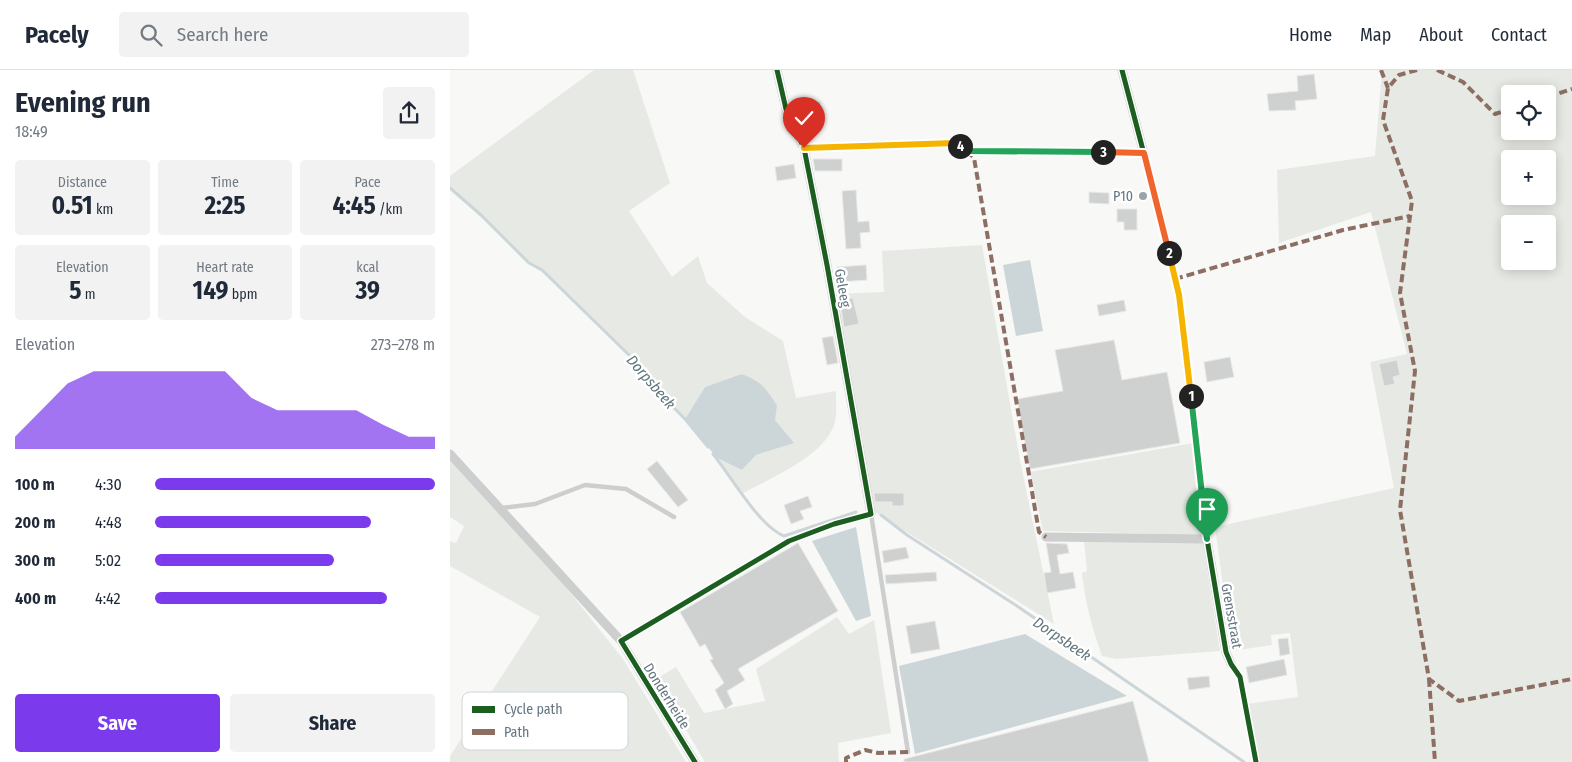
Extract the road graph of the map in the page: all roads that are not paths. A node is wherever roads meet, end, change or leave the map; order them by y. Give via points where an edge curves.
1 (777, 70) edge
2 (1122, 70) edge
3 (804, 148) junction
4 (967, 151) dead end
5 (452, 461) edge
6 (499, 508) junction
7 (872, 514) joint
8 (674, 516) dead end
9 (1046, 537) dead end
10 (1207, 539) junction
11 (1231, 664) dead end
12 (908, 752) dead end
13 (695, 762) edge

1 - 3 street, Geleeg via 786,109
2 - 10 street, Grensstraat via 1179,295
3 - 4 street via 955,143
3 - 7 street, Geleeg
5 - 6 street, Donderheide
6 - 8 lane via 535,504 585,485 626,489
6 - 13 street, Donderheide via 621,641
7 - 12 lane
9 - 10 street
10 - 11 street, Grensstraat via 1226,652

